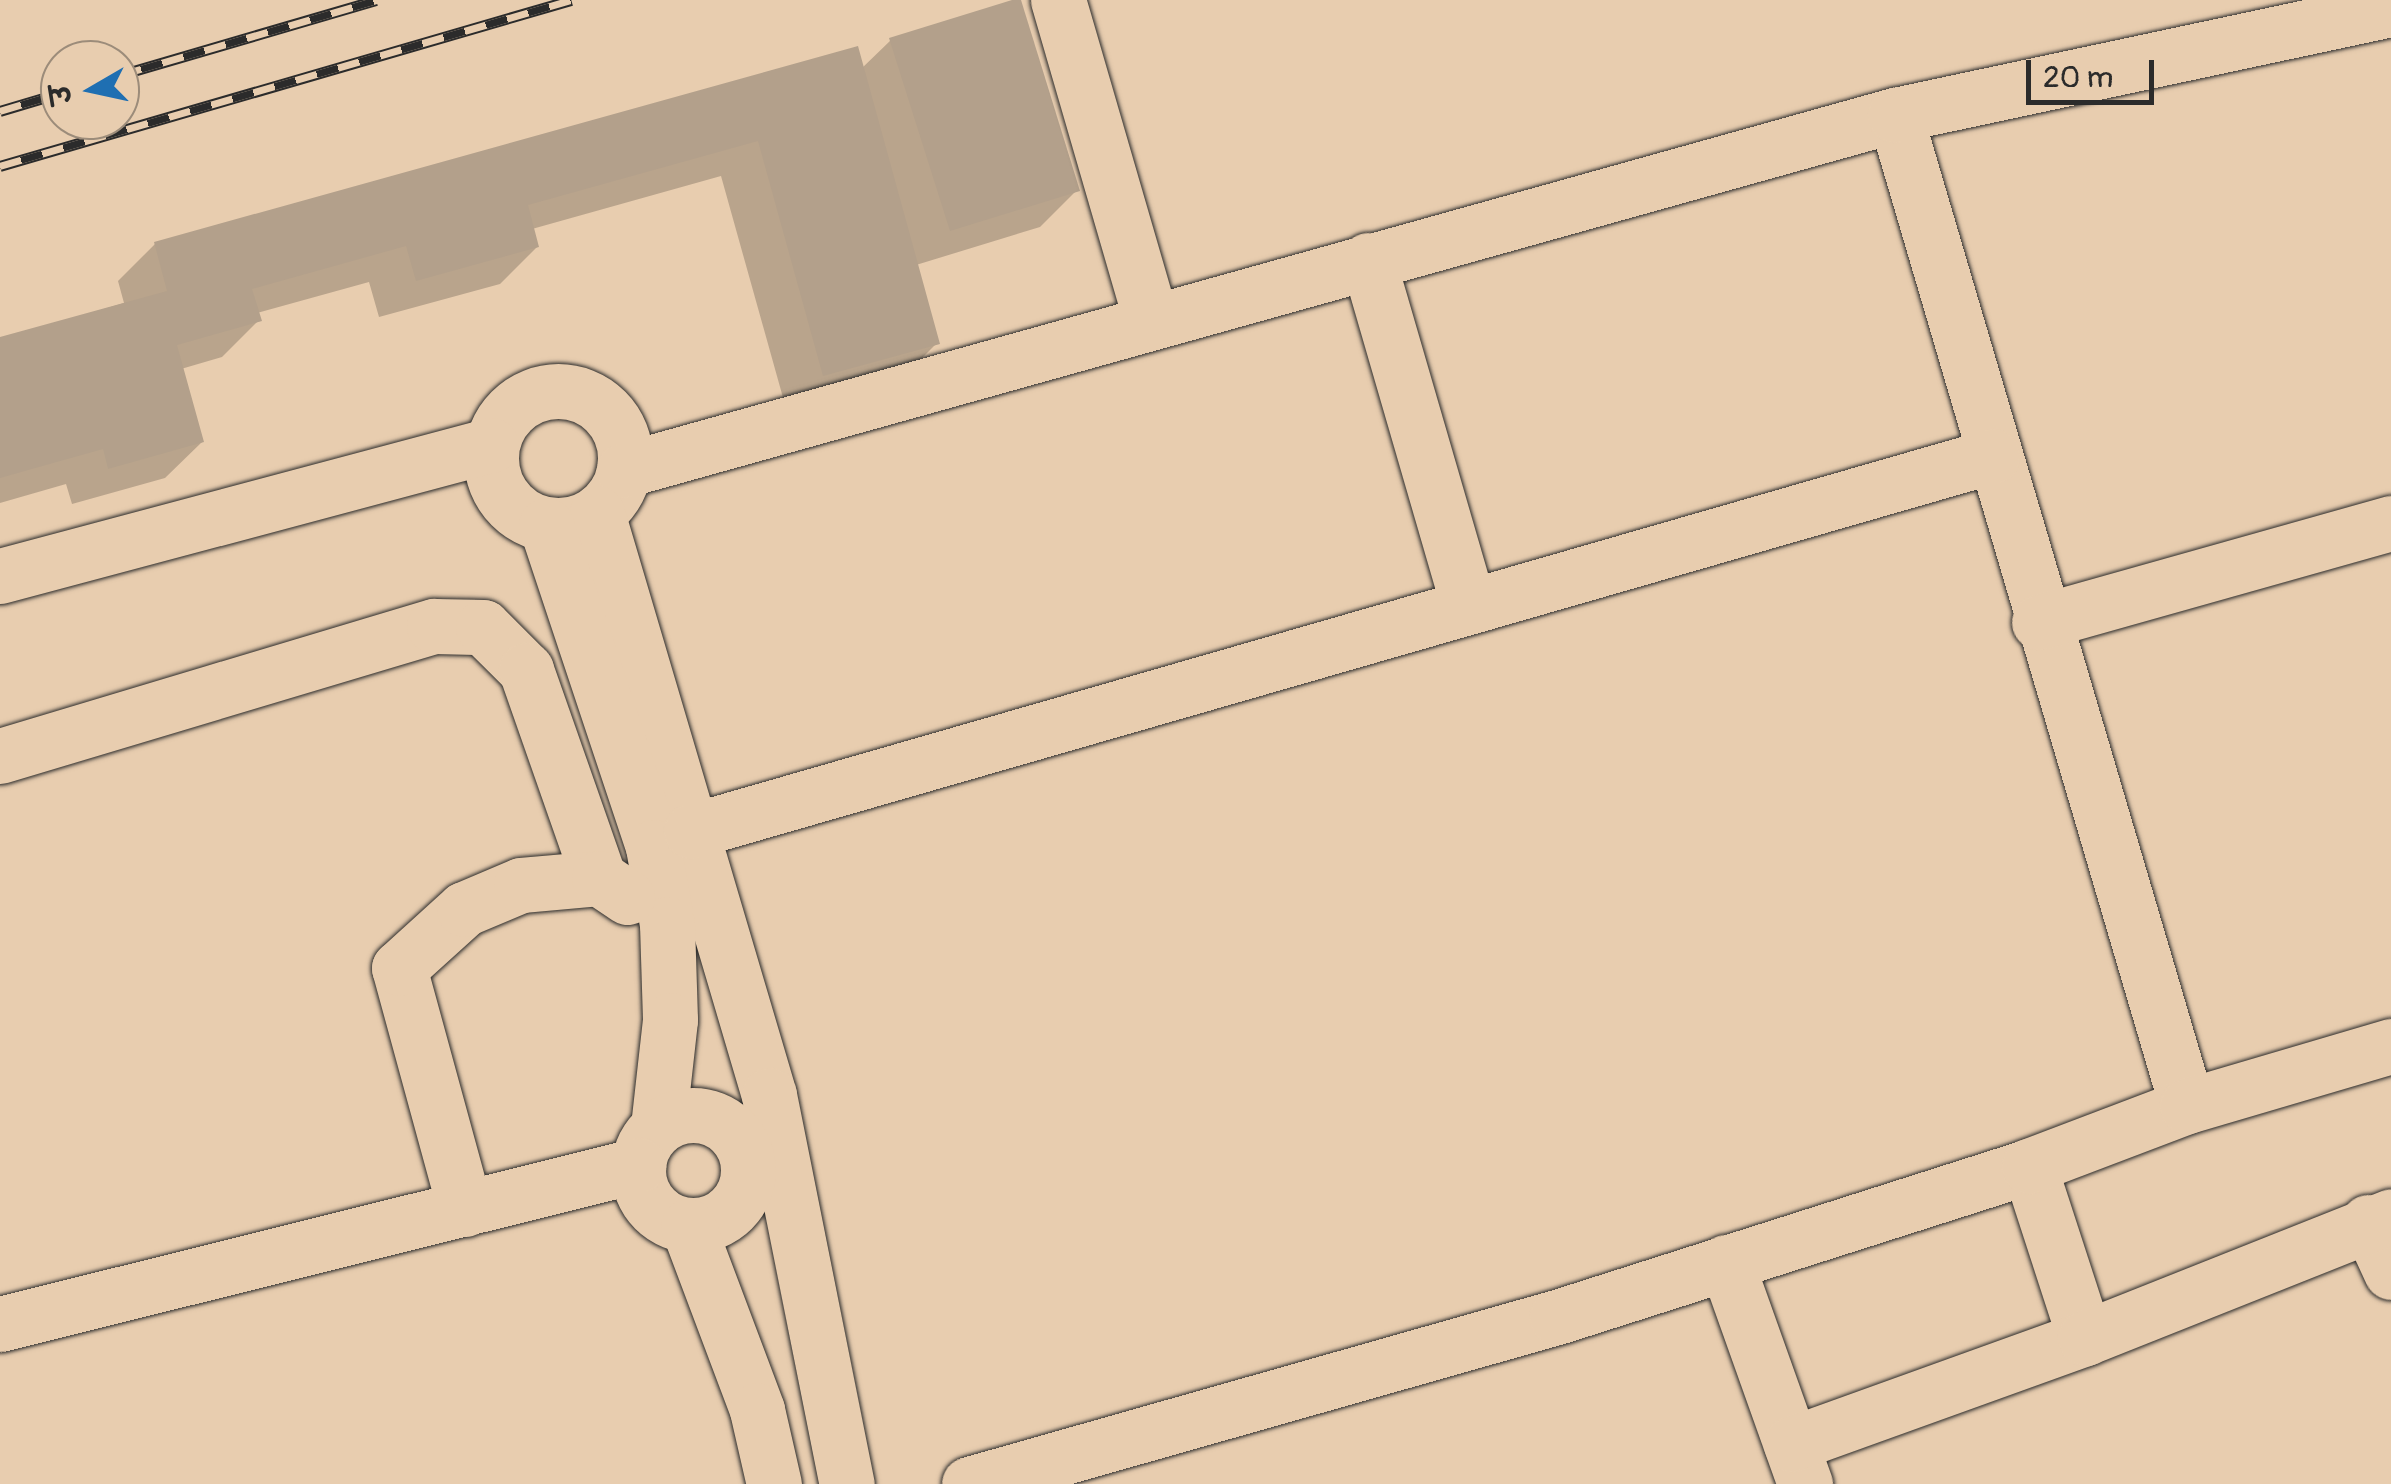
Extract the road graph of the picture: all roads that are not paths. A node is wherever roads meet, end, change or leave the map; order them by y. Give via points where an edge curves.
1 (1058, 0) edge
2 (2391, 9) edge
3 (1894, 115) junction
4 (1368, 260) junction
5 (1151, 321) junction
6 (491, 446) junction
7 (1992, 456) junction
8 (589, 503) junction
9 (2391, 523) edge
10 (0, 576) edge
11 (1468, 604) junction
12 (2039, 622) junction
13 (0, 756) edge
14 (691, 831) junction
15 (599, 878) junction
16 (668, 924) junction
17 (2391, 1046) edge
18 (2187, 1106) junction
19 (648, 1146) junction
20 (746, 1154) junction
21 (2030, 1166) junction
22 (790, 1205) junction
23 (465, 1209) junction
24 (2380, 1219) edge
25 (688, 1226) junction
26 (1726, 1262) junction
27 (2391, 1272) edge
28 (0, 1324) edge
29 (2086, 1338) junction
30 (1798, 1464) edge
31 (774, 1484) edge
32 (848, 1484) edge
33 (968, 1484) edge

1 - 5 street
2 - 3 street
3 - 4 street
3 - 7 street
4 - 5 street
4 - 11 street
5 - 8 street
6 - 8 street via 502,496
6 - 8 street via 519,402 544,391 594,400 614,419
6 - 10 street
7 - 11 street
7 - 12 street
8 - 14 street
8 - 16 street
9 - 12 street
11 - 14 street
12 - 18 street
13 - 15 street via 434,626 483,627 526,670
14 - 22 street via 769,1095
15 - 16 street
15 - 23 street via 520,884 464,909 399,968
16 - 19 street via 670,1020
17 - 18 street
18 - 21 street
19 - 20 street via 677,1117 719,1121
19 - 23 street
19 - 25 street via 650,1206
20 - 22 street
20 - 25 street via 742,1197 709,1224
21 - 26 street
21 - 29 street
22 - 32 street
23 - 28 street
24 - 27 street
24 - 29 street
25 - 31 street via 758,1410
26 - 30 street
26 - 33 street via 1558,1317
29 - 30 street

